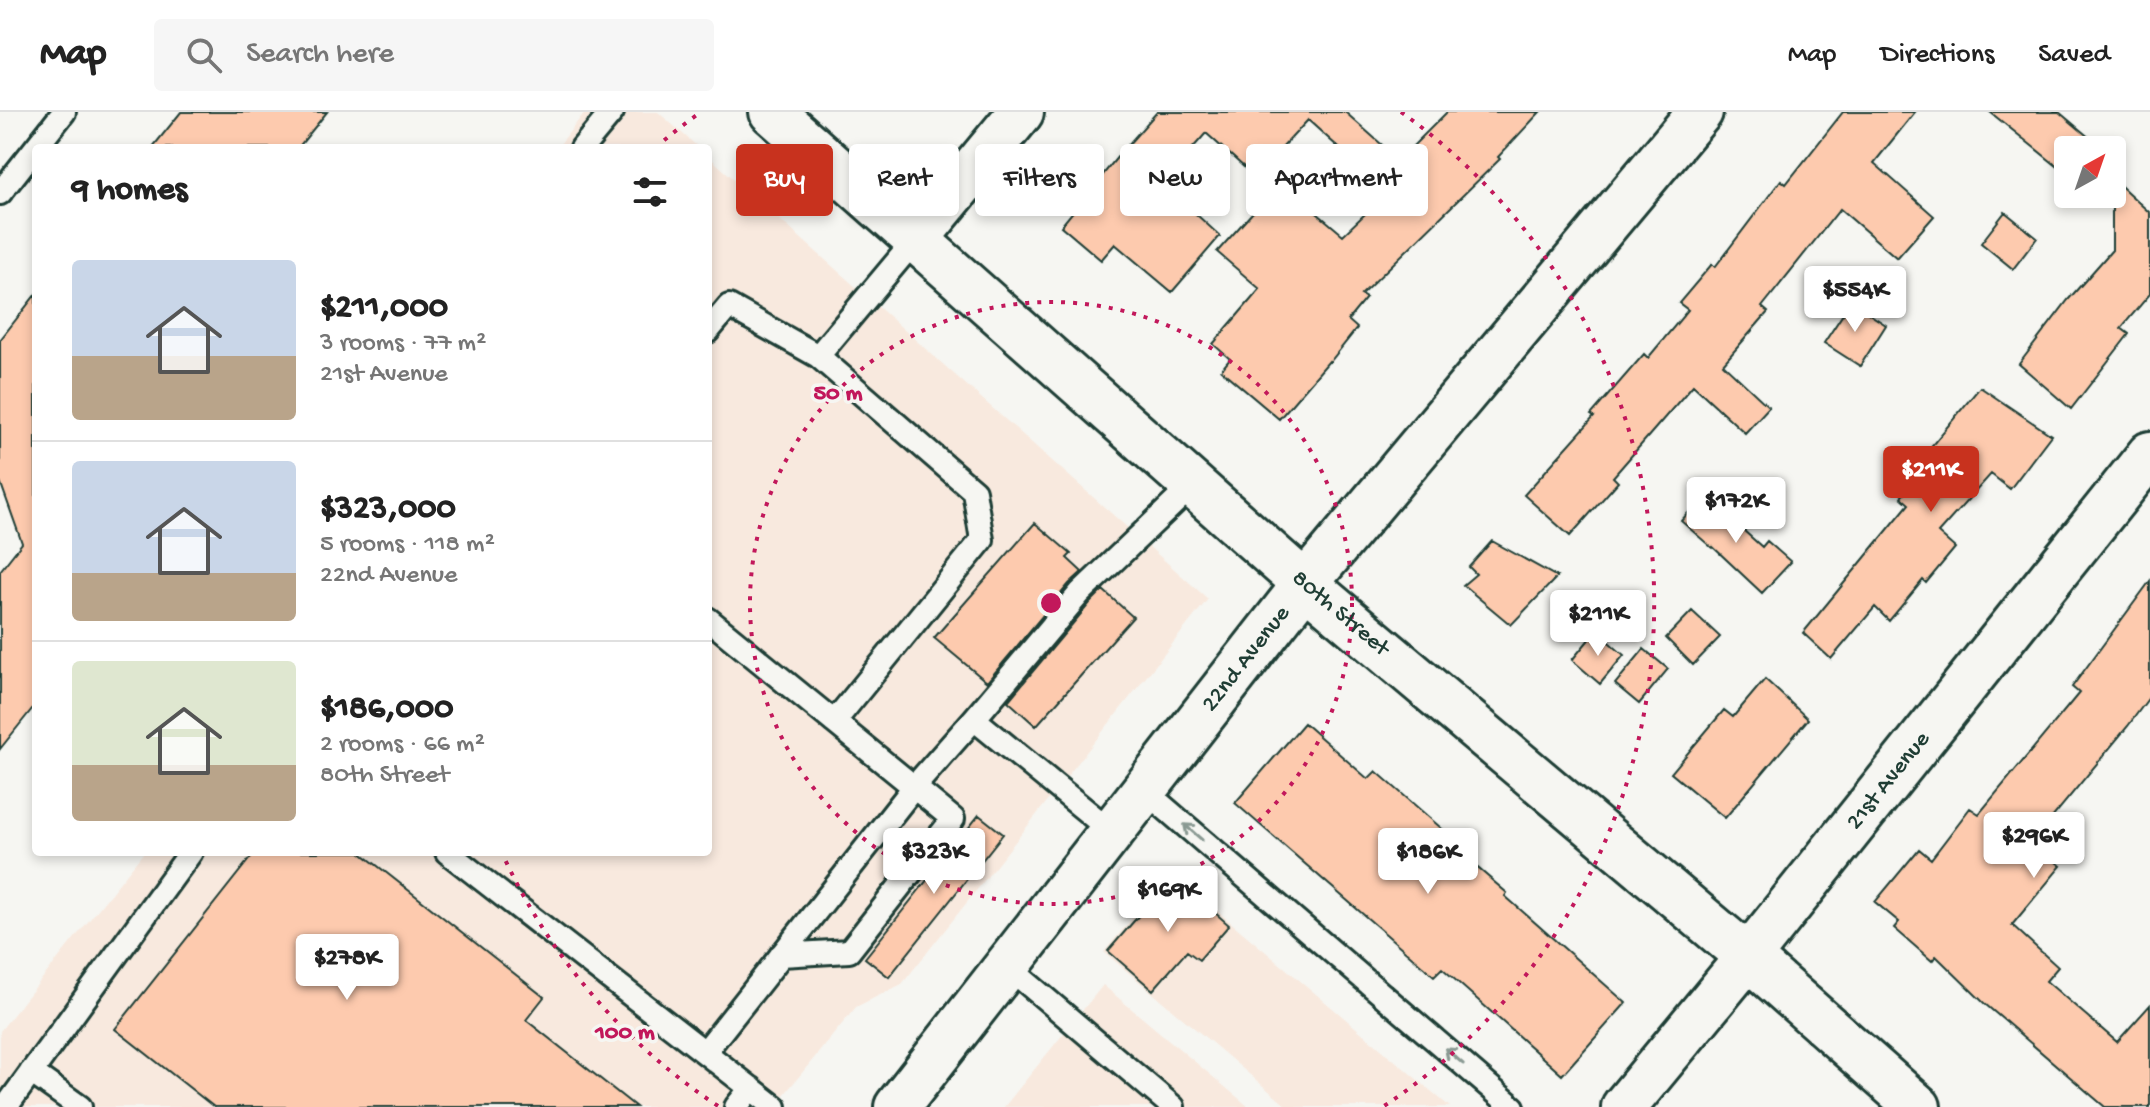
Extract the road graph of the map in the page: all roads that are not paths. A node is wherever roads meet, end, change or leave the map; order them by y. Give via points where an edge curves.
1 (64, 112) edge
2 (612, 112) edge
3 (772, 112) edge
4 (1021, 112) edge
5 (1700, 112) edge
6 (39, 144) edge
7 (585, 144) edge
8 (32, 152) edge
9 (0, 193) edge
10 (916, 239) junction
11 (712, 326) edge
12 (818, 356) junction
13 (2150, 454) edge
14 (1193, 485) junction
15 (1305, 584) junction
16 (712, 622) edge
17 (974, 719) junction
18 (834, 722) junction
19 (914, 787) junction
20 (1144, 790) junction
21 (1112, 832) junction
22 (188, 856) edge
23 (452, 856) edge
24 (781, 955) junction
25 (1748, 957) junction
26 (1007, 966) junction
27 (705, 1052) junction
28 (31, 1072) junction
29 (751, 1088) junction
30 (6, 1107) edge
31 (80, 1107) edge
32 (736, 1107) edge
33 (775, 1107) edge
34 (897, 1107) edge
35 (1173, 1107) edge
36 (1513, 1107) edge
37 (1624, 1107) edge
38 (1918, 1107) edge

1 - 6 lane
2 - 7 lane
3 - 10 street, 80th Street
4 - 10 street
5 - 15 street, 22nd Avenue
8 - 9 lane
10 - 12 lane
10 - 14 street, 80th Street
11 - 12 lane via 729,306
12 - 18 lane via 974,491 982,540
13 - 25 street, 21st Avenue
14 - 15 street, 80th Street
14 - 17 lane via 1080,593
15 - 20 street, 22nd Avenue
15 - 25 street, 80th Street
16 - 18 lane
17 - 19 lane
17 - 21 lane
18 - 19 lane
19 - 24 lane
19 - 24 lane via 953,819 849,951
20 - 21 street, 22nd Avenue
36 -> 20 lane
21 - 26 street, 22nd Avenue
22 - 28 lane
23 - 27 lane
24 - 27 lane
25 - 37 street, 21st Avenue
25 - 38 street, 80th Street
26 - 34 street, 22nd Avenue
26 - 35 lane
27 - 29 lane
28 - 30 lane
28 - 31 lane
29 - 32 lane
29 - 33 lane

